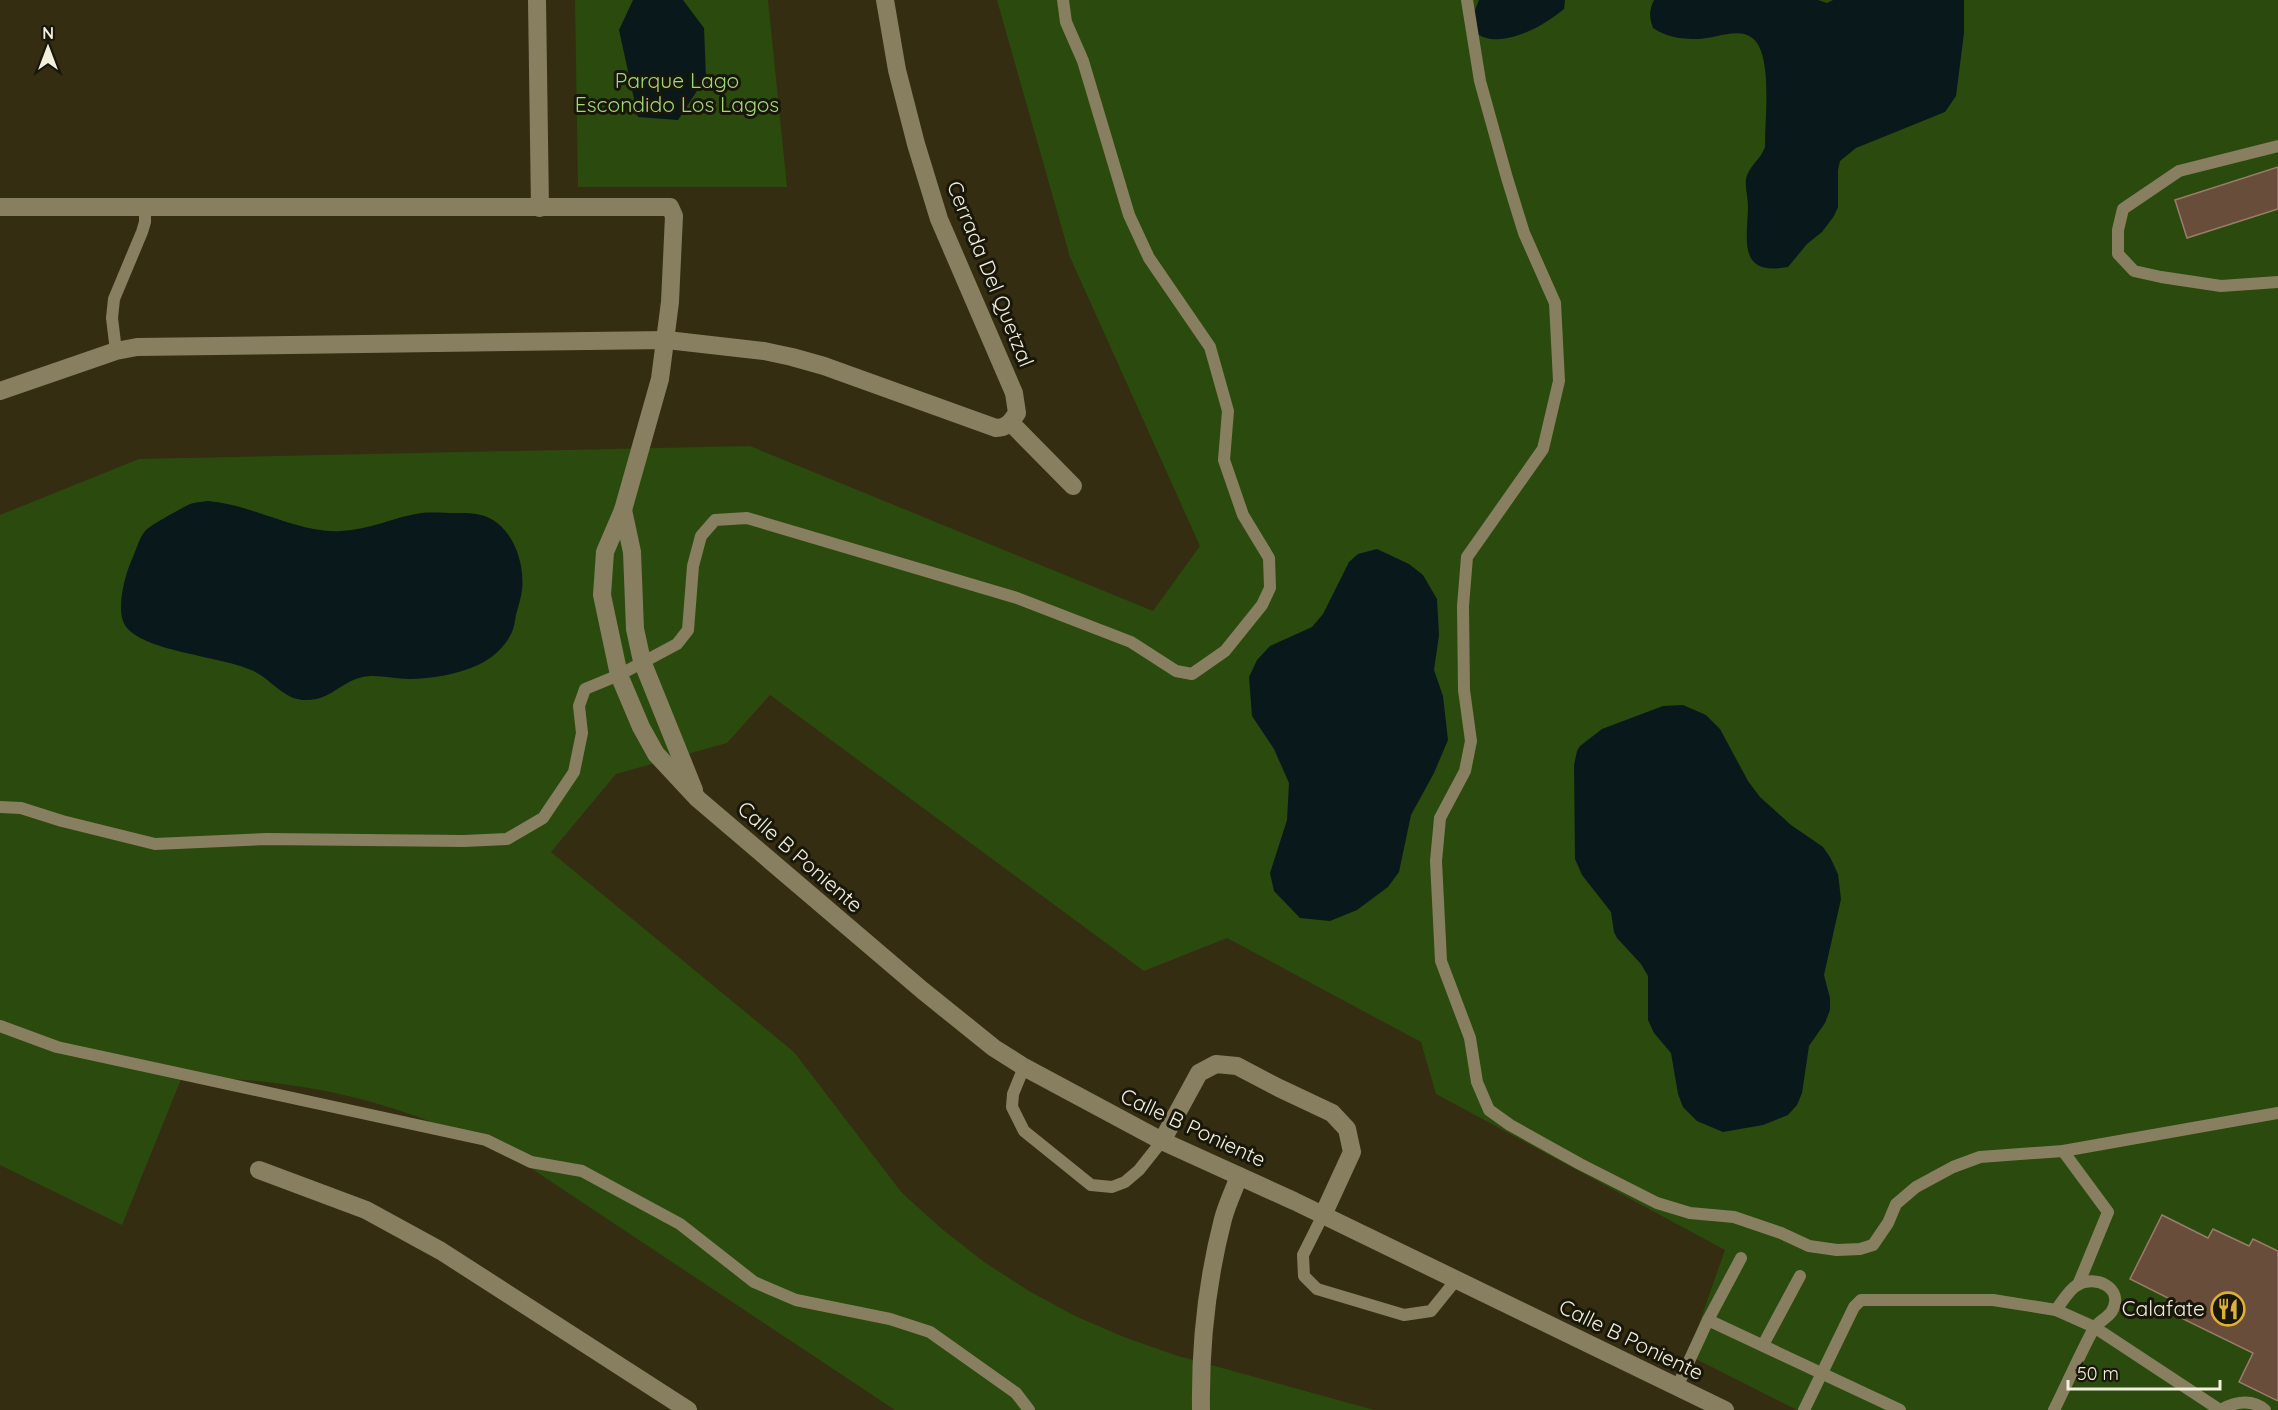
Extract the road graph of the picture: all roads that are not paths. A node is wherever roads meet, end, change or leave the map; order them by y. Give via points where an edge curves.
1 (537, 0) edge
2 (885, 0) edge
3 (1063, 0) edge
4 (1467, 0) edge
5 (2278, 147) edge
6 (0, 207) edge
7 (145, 207) junction
8 (540, 208) junction
9 (2278, 282) edge
10 (667, 340) junction
11 (116, 351) junction
12 (0, 391) edge
13 (1011, 423) junction
14 (1073, 486) dead end
15 (623, 510) junction
16 (642, 661) junction
17 (619, 675) junction
18 (698, 799) junction
19 (0, 807) edge
20 (0, 1026) edge
21 (1024, 1067) junction
22 (2278, 1113) edge
23 (1162, 1140) junction
24 (2063, 1150) junction
25 (259, 1170) dead end
26 (1239, 1176) junction
27 (1323, 1215) junction
28 (1741, 1257) dead end
29 (1800, 1276) dead end
30 (1456, 1280) junction
31 (2078, 1285) junction
32 (2056, 1310) junction
33 (1708, 1320) junction
34 (2094, 1327) junction
35 (1763, 1346) junction
36 (1821, 1374) junction
37 (1677, 1387) junction
38 (688, 1410) edge
39 (1029, 1410) edge
40 (1201, 1410) edge
41 (1725, 1410) edge
42 (1804, 1410) edge
43 (1900, 1410) edge
44 (2054, 1410) edge
45 (2220, 1410) edge
46 (2265, 1410) edge

1 - 8 street
2 - 13 street, Cerrada Del Quetzal via 897,70 939,219 1014,393 1017,413
3 - 16 lane via 1066,22 1083,61 1129,215 1149,258 1210,347 1228,411 1224,460 1243,515 1269,558 1270,588 1262,605 1225,651 1192,674 1176,671 1131,642 1017,598 747,518 715,520 701,536 693,566 688,630 677,644
4 - 24 lane via 1480,81 1507,178 1524,233 1555,303 1559,381 1543,449 1467,557 1464,690 1471,741 1465,771 1440,818 1436,861 1441,961 1470,1038 1477,1082 1489,1110 1550,1148 1657,1203 1690,1213 1734,1217 1809,1246 1837,1250 1873,1245 1896,1204 1916,1187 1953,1167 1980,1157
5 - 9 lane via 2179,171 2123,209 2118,230 2118,254 2134,271 2221,286
6 - 7 street
7 - 8 street
7 - 11 lane via 142,232 114,299
8 - 10 street via 672,209
10 - 11 street via 137,347
10 - 13 street via 792,357 996,428
10 - 15 street
11 - 12 street
13 - 14 street
15 - 16 street, Calle B Poniente via 632,552 635,629
15 - 17 street, Calle B Poniente via 605,552 602,595
16 - 17 lane
16 - 18 street, Calle B Poniente
17 - 18 street, Calle B Poniente via 656,754
17 - 19 lane via 585,689 579,706 582,733 574,772 543,818 507,839 267,839 155,844 21,808
18 - 21 street, Calle B Poniente via 922,990
20 - 39 lane via 57,1047 486,1140 531,1162 582,1171 680,1224 754,1282 796,1300 890,1319 930,1332 1016,1393
21 - 23 street, Calle B Poniente
21 - 23 lane via 1012,1107 1024,1131 1091,1185 1112,1187 1125,1182
22 - 24 lane
23 - 26 street, Calle B Poniente
23 - 27 street via 1199,1073 1216,1064 1237,1066 1332,1113 1347,1130 1352,1152
24 - 31 lane via 2108,1212
25 - 38 street via 366,1210 401,1228
26 - 27 street, Calle B Poniente
26 - 40 street via 1224,1217 1213,1269 1204,1328
27 - 30 street, Calle B Poniente
27 - 30 lane via 1303,1255 1304,1276 1317,1289 1404,1315 1431,1311
28 - 33 lane
29 - 35 lane
30 - 37 street, Calle B Poniente
31 - 32 lane
31 - 34 lane via 2094,1281 2113,1289 2112,1311
32 - 34 lane
32 - 36 lane via 1993,1300 1861,1300
33 - 35 lane
33 - 37 lane
34 - 44 lane
34 - 45 lane
35 - 36 lane
36 - 42 lane
36 - 43 lane
37 - 41 street, Calle B Poniente
45 - 46 lane via 2248,1402

